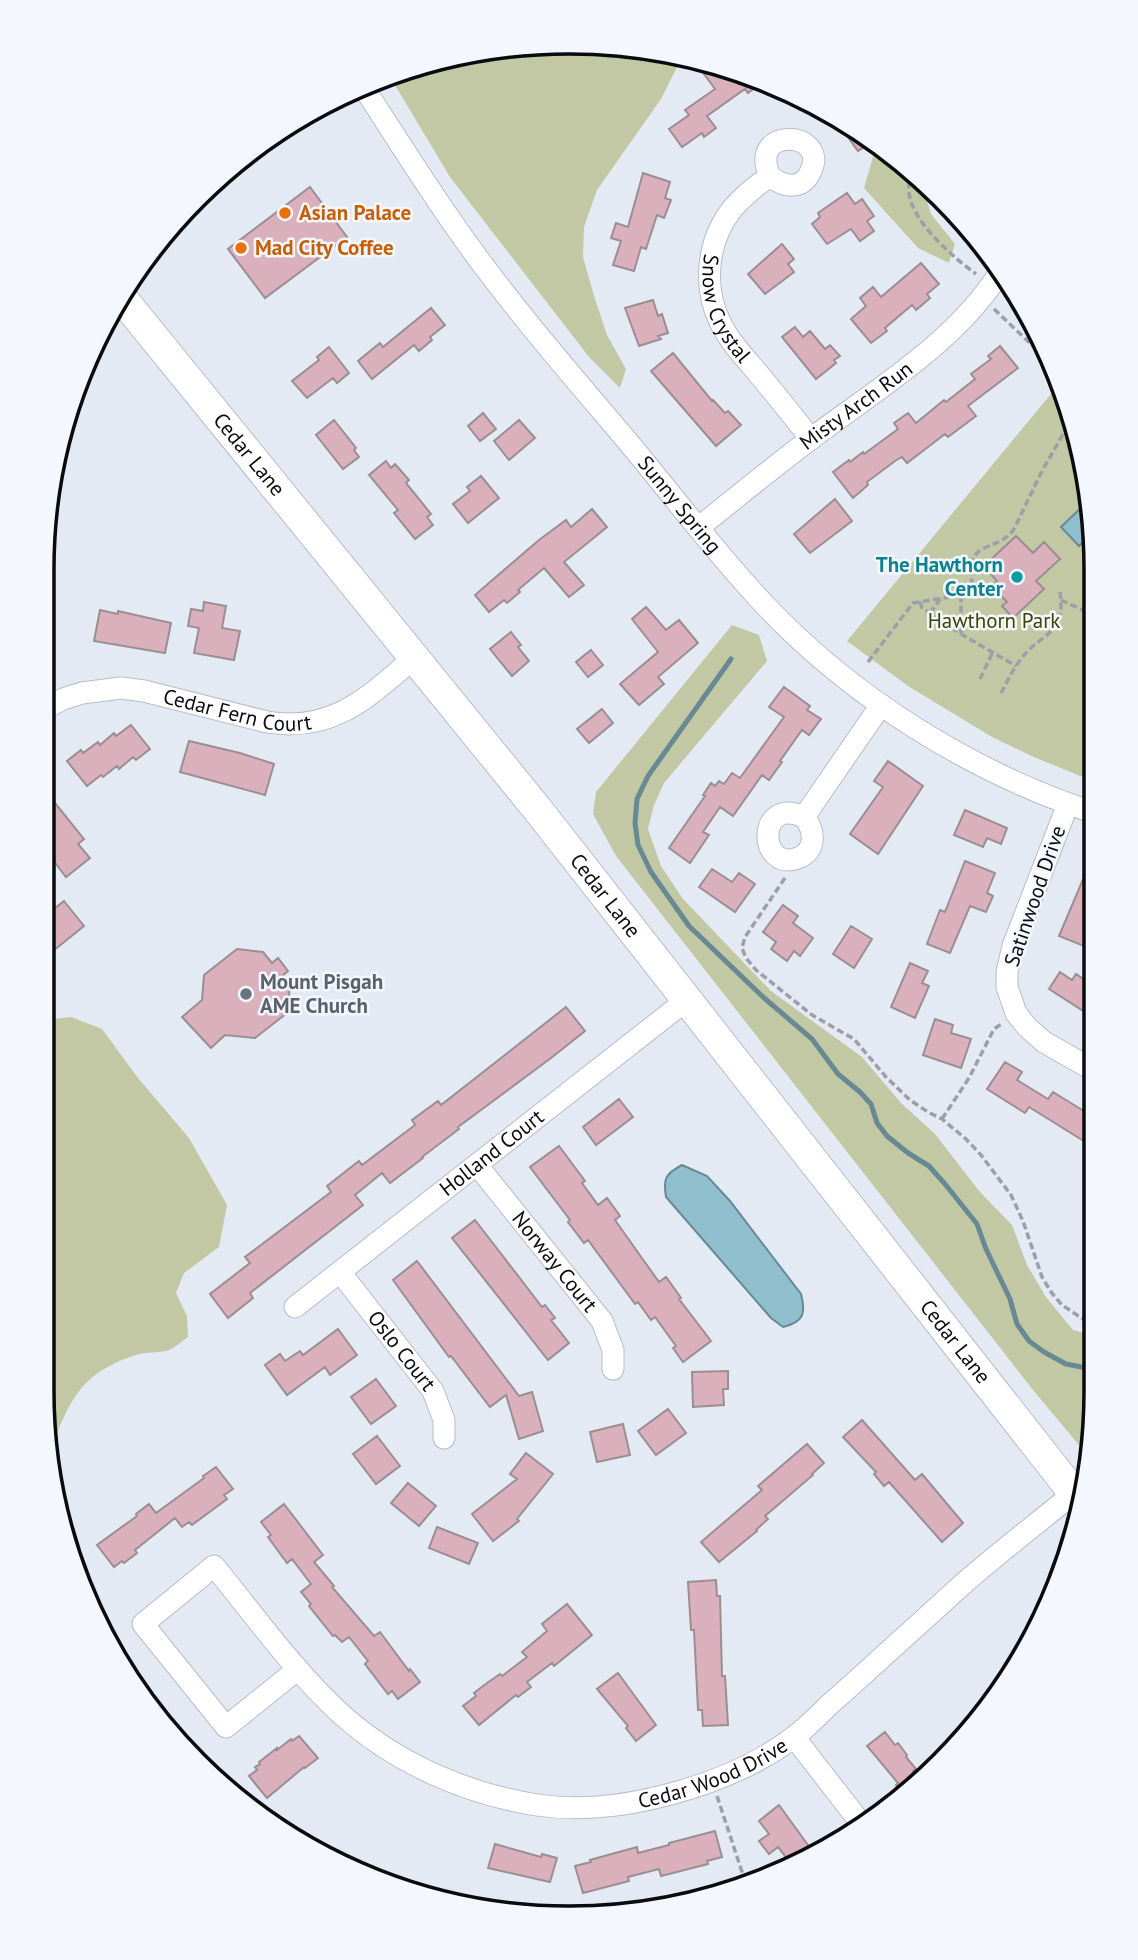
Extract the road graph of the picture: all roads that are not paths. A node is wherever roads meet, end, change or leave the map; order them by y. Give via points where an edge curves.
1 (368, 95) edge
2 (770, 176) dead end
3 (991, 286) edge
4 (127, 305) edge
5 (811, 439) junction
6 (698, 528) junction
7 (415, 657) junction
8 (54, 704) edge
9 (881, 705) junction
10 (1068, 804) junction
11 (1084, 809) edge
12 (804, 817) junction
13 (688, 999) junction
14 (1084, 1065) edge
15 (477, 1165) junction
16 (340, 1272) junction
17 (295, 1307) dead end
18 (614, 1369) dead end
19 (444, 1438) dead end
20 (1074, 1493) edge
21 (1072, 1501) edge
22 (298, 1669) junction
23 (794, 1737) junction
24 (857, 1818) edge

1 - 6 street, Sunny Spring via 479,259
2 - 5 street, Snow Crystal via 751,189 722,225 713,246 710,291 722,327
3 - 5 street, Misty Arch Run via 938,342
4 - 7 main road, Cedar Lane
5 - 6 street, Misty Arch Run
6 - 9 street, Sunny Spring via 793,633
7 - 8 street, Cedar Fern Court via 357,704 319,721 284,725 121,688 82,693
7 - 13 main road, Cedar Lane
9 - 10 street, Sunny Spring via 988,769
9 - 12 street
10 - 11 street, Sunny Spring
10 - 14 street, Satinwood Drive via 1013,946 1007,987 1016,1013 1027,1027
12 - 12 street via 787,813 769,826 766,834 776,855 791,860 807,852 813,839
13 - 15 street, Holland Court
13 - 20 main road, Cedar Lane
15 - 16 street, Holland Court
15 - 18 street, Norway Court via 602,1321 613,1350
16 - 17 street, Holland Court
16 - 19 street, Oslo Court via 433,1391 444,1420
21 - 23 street, Cedar Wood Drive via 970,1577
22 - 22 street, Cedar Wood Drive via 214,1566 143,1624 226,1727
22 - 23 street, Cedar Wood Drive via 343,1716 396,1754 450,1781 540,1805 604,1805 656,1798 738,1770
23 - 24 street

